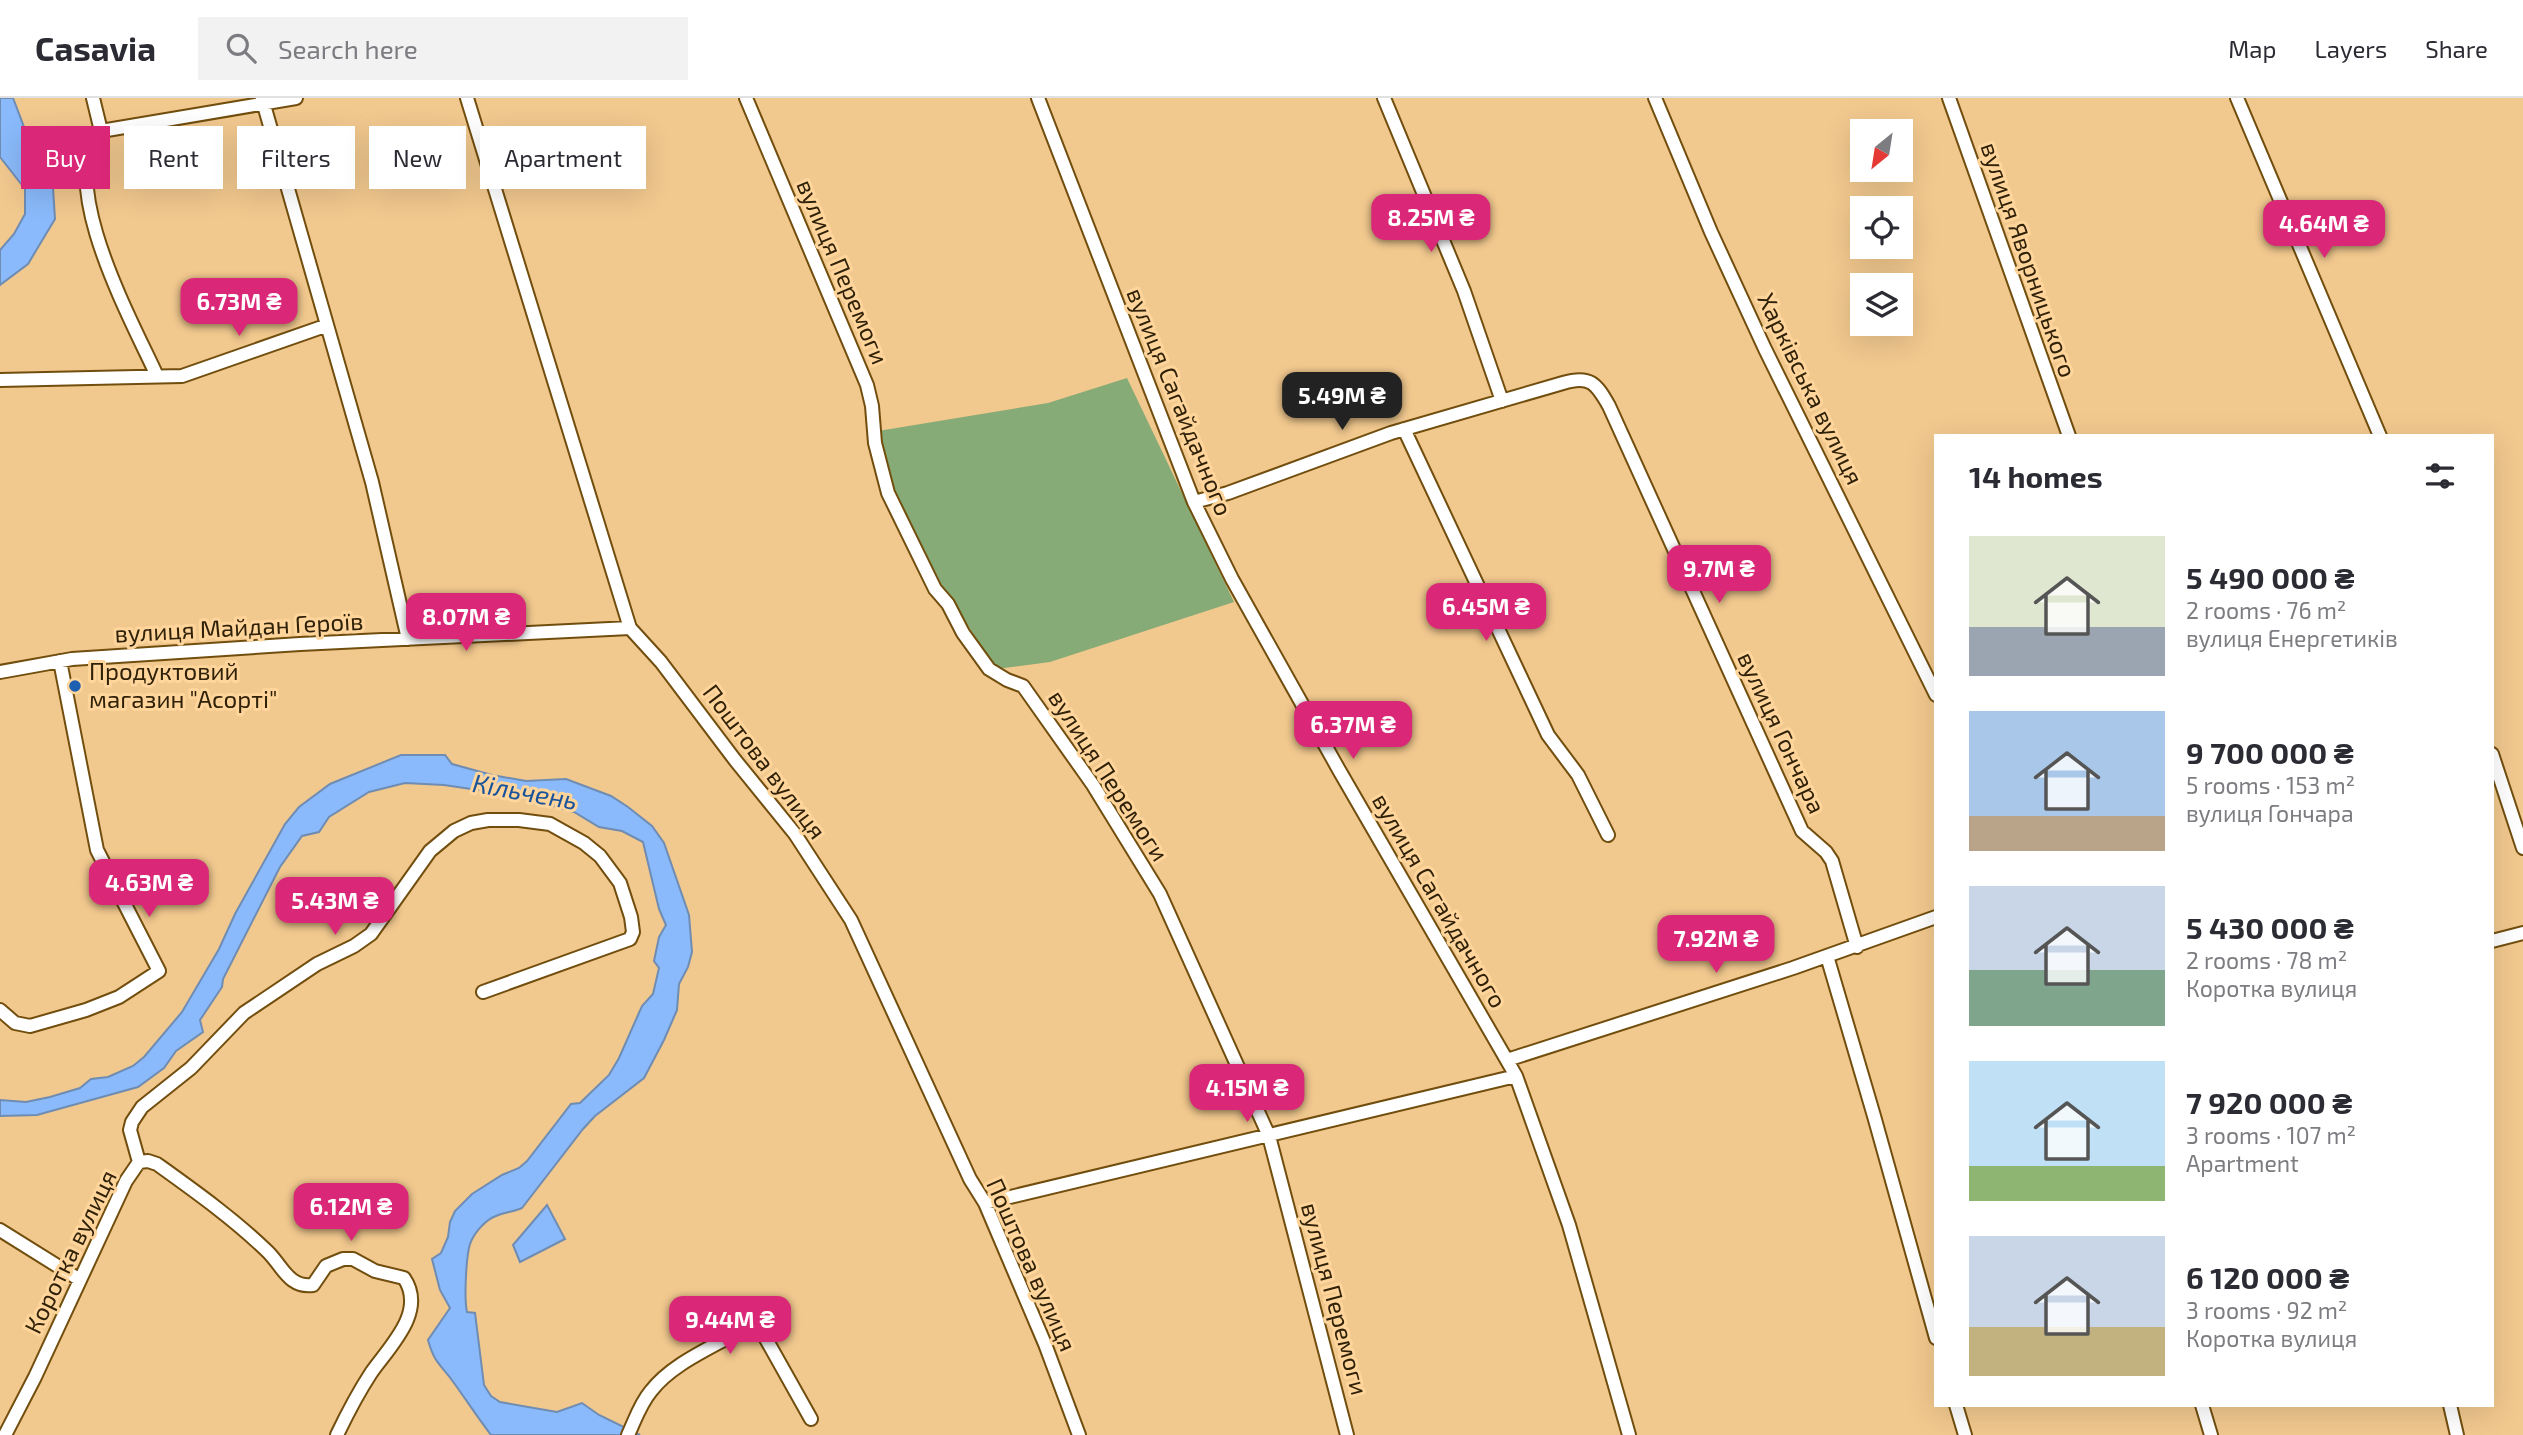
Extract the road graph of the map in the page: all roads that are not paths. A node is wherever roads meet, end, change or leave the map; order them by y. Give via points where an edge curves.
1 (93, 98) edge
2 (296, 98) edge
3 (467, 98) edge
4 (746, 98) edge
5 (1038, 98) edge
6 (1384, 98) edge
7 (1655, 98) edge
8 (1949, 98) edge
9 (2237, 98) edge
10 (263, 101) edge
11 (100, 126) edge
12 (110, 129) edge
13 (87, 189) edge
14 (325, 326) junction
15 (157, 376) junction
16 (0, 380) edge
17 (1502, 401) junction
18 (1404, 429) junction
19 (2068, 434) edge
20 (2379, 434) edge
21 (1194, 502) junction
22 (630, 628) junction
23 (408, 639) junction
24 (60, 661) junction
25 (0, 672) edge
26 (1934, 691) edge
27 (2494, 760) edge
28 (1608, 835) dead end
29 (2523, 848) edge
30 (1934, 918) edge
31 (2523, 933) edge
32 (2494, 940) edge
33 (1857, 947) junction
34 (1827, 956) junction
35 (483, 992) dead end
36 (0, 1010) edge
37 (1507, 1060) junction
38 (1516, 1076) junction
39 (1269, 1136) junction
40 (139, 1162) junction
41 (985, 1203) junction
42 (0, 1230) edge
43 (80, 1280) junction
44 (1934, 1331) edge
45 (1957, 1407) edge
46 (2203, 1407) edge
47 (2450, 1407) edge
48 (811, 1419) dead end
49 (630, 1431) edge
50 (5, 1435) edge
51 (337, 1435) edge
52 (1079, 1435) edge
53 (1347, 1435) edge
54 (1629, 1435) edge
55 (1965, 1435) edge
56 (2211, 1435) edge
57 (2457, 1435) edge

1 - 11 street
2 - 10 street
3 - 22 street, Поштова вулиця
4 - 39 street, вулиця Перемоги via 867,385 888,493 935,589 989,669 1023,686 1124,835 1160,894
5 - 21 street, вулиця Сагайдачного
6 - 17 street via 1464,291
7 - 26 street, Харківська вулиця via 1765,349
8 - 19 street, вулиця Яворницького
9 - 20 street
10 - 12 street
10 - 14 street
13 - 15 street via 98,243
14 - 15 street via 182,376
14 - 23 street via 372,482
15 - 16 street
17 - 18 street
17 - 33 street, вулиця Гончара via 1575,380 1598,386 1802,831 1832,861
18 - 21 street
18 - 28 street via 1548,735 1578,775
21 - 37 street, вулиця Сагайдачного via 1232,579
22 - 23 street, вулиця Майдан Героїв
22 - 41 street, Поштова вулиця via 795,834 852,920
23 - 24 street, вулиця Майдан Героїв
24 - 25 street, вулиця Майдан Героїв
24 - 36 street via 97,850 159,971 119,997 30,1026 15,1023
27 - 29 street
30 - 33 street
31 - 32 street
33 - 34 street
34 - 37 street
34 - 44 street
35 - 40 street, Коротка вулиця via 630,939 633,932 620,883 600,856 550,824 498,820 471,823 454,831 430,851 371,933 244,1013 191,1068 142,1107 130,1130
37 - 38 street, вулиця Сагайдачного
38 - 39 street
38 - 54 street, вулиця Сагайдачного via 1569,1225
39 - 41 street
39 - 53 street, вулиця Перемоги
40 - 43 street, Коротка вулиця
40 - 51 street, Коротка вулиця via 158,1164 208,1200 302,1286 313,1284 326,1266 343,1259 404,1278 411,1297 402,1332 351,1405
41 - 52 street, Поштова вулиця
42 - 43 street
43 - 50 street, Коротка вулиця
45 - 55 street
46 - 56 street
47 - 57 street
48 - 49 street via 761,1330 751,1328 667,1374 638,1411

